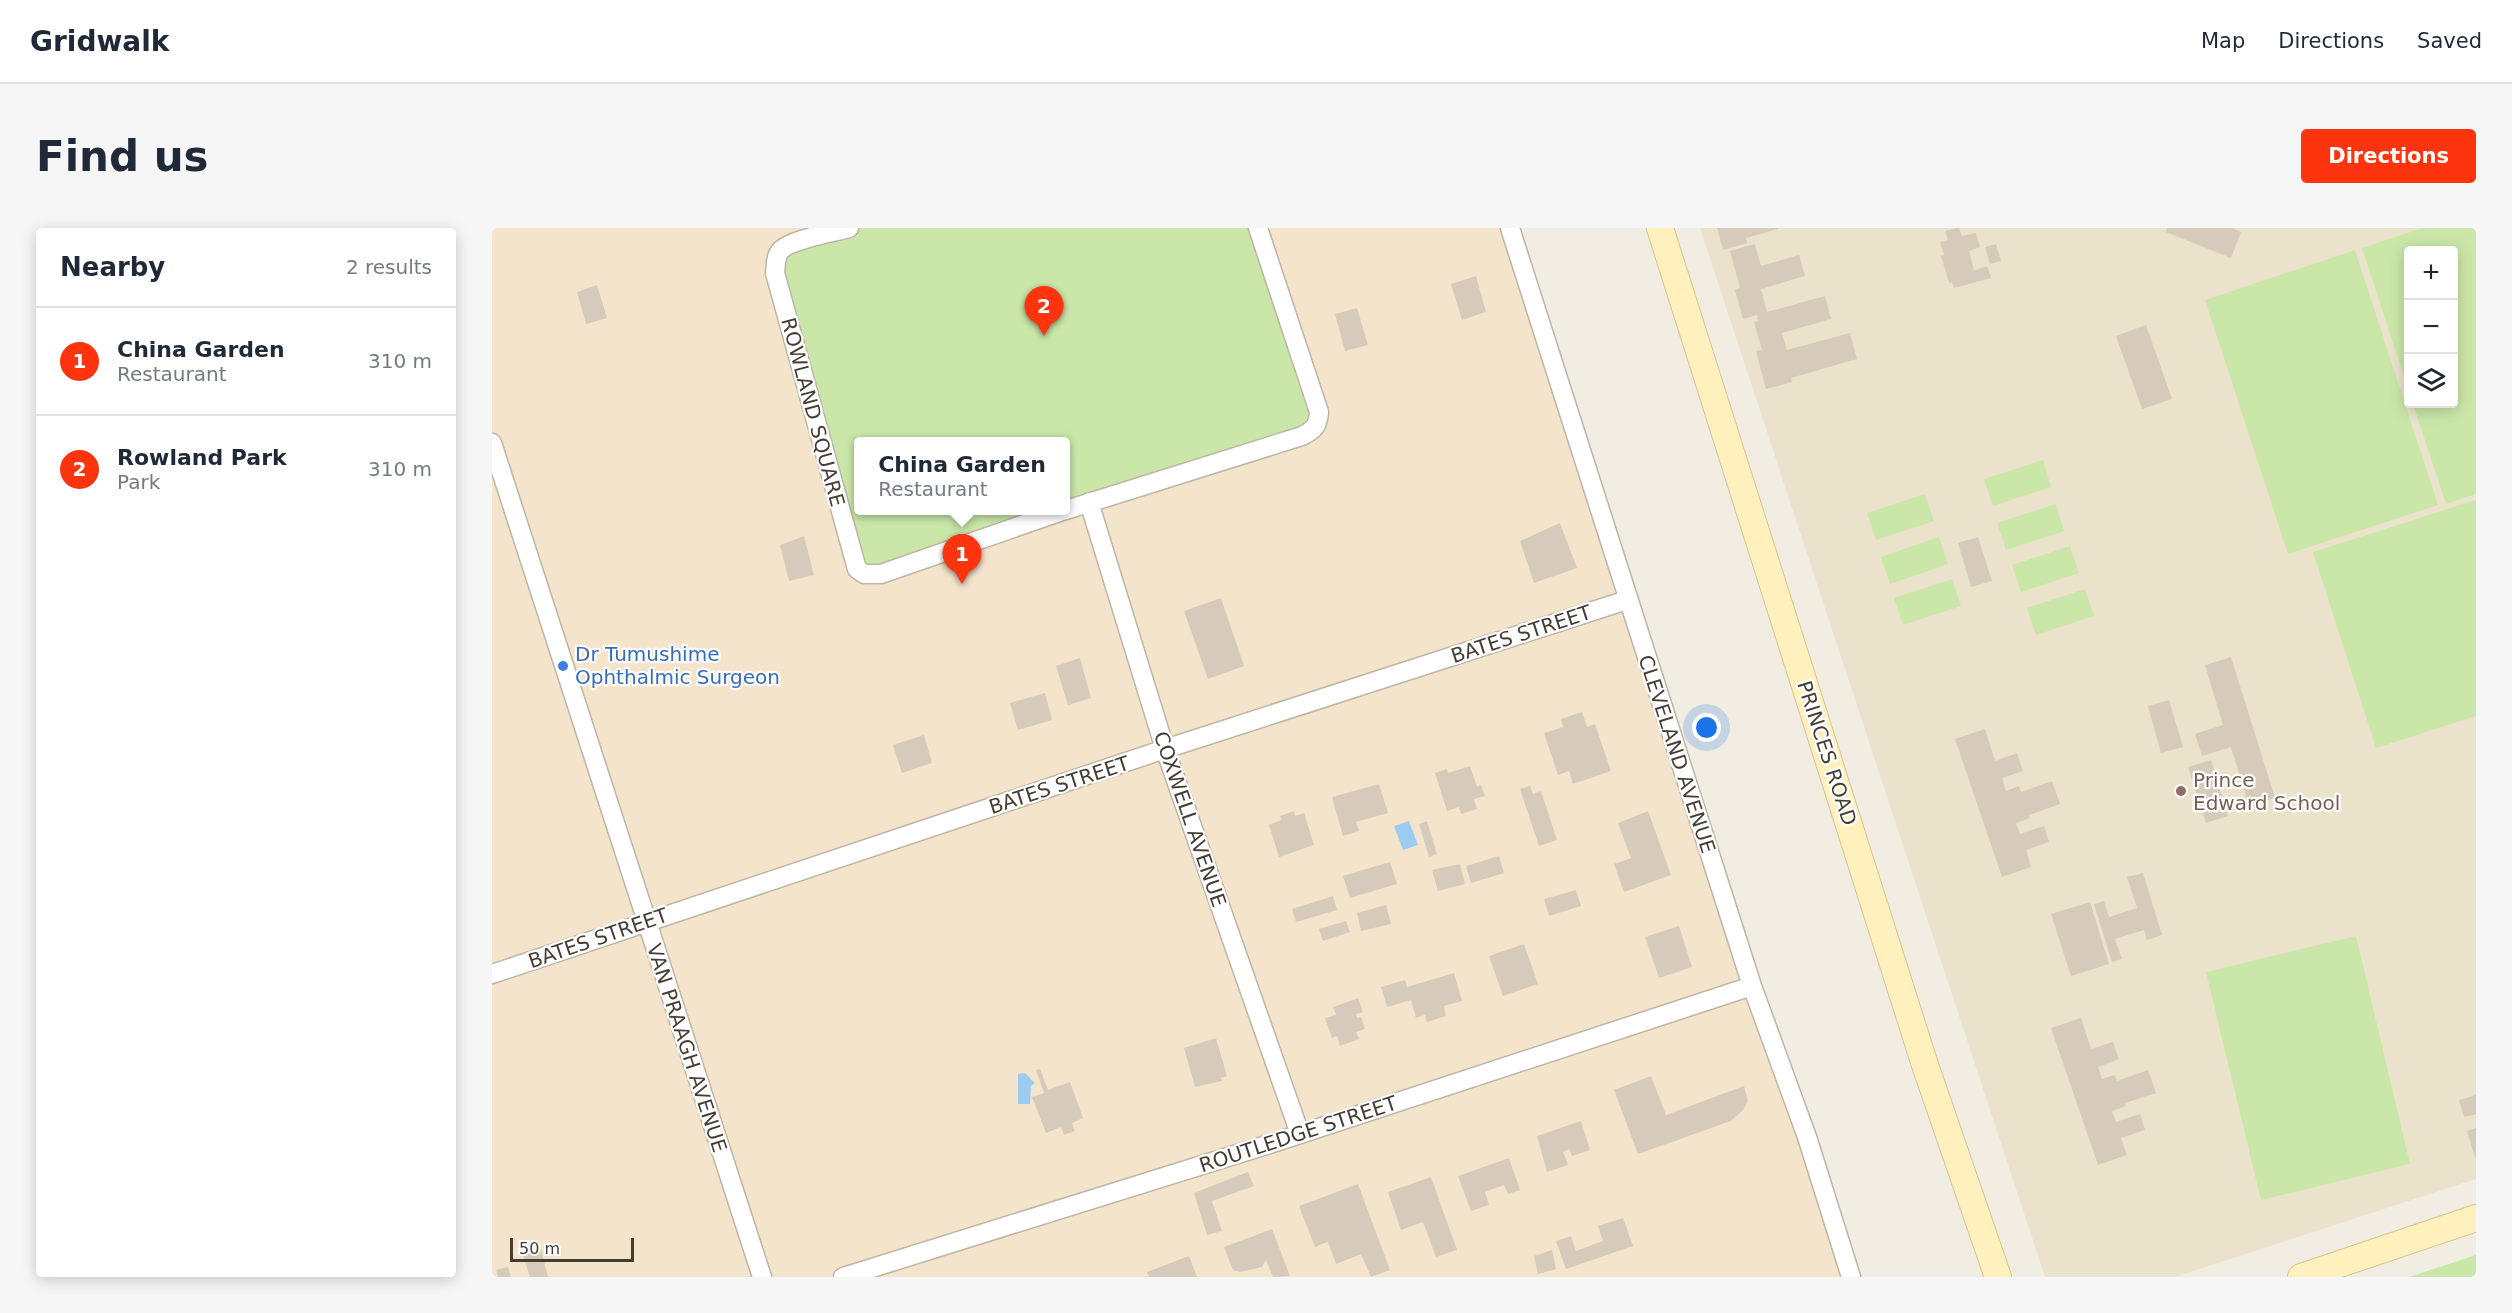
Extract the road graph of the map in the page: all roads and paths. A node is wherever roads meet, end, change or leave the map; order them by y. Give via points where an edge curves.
1 (849, 228) edge
2 (1258, 228) edge
3 (1510, 228) edge
4 (1660, 228) edge
5 (492, 443) edge
6 (1089, 502) junction
7 (1070, 508) edge
8 (1051, 515) edge
9 (1627, 600) junction
10 (1165, 749) junction
11 (646, 921) junction
12 (492, 974) edge
13 (1752, 986) junction
14 (1300, 1134) junction
15 (2476, 1218) edge
16 (762, 1277) edge
17 (843, 1277) edge
18 (1851, 1277) edge
19 (1998, 1277) edge
20 (2301, 1277) edge

1 - 8 street, ROWLAND SQUARE via 781,250 776,273 857,569 864,574 881,574
2 - 6 street, ROWLAND SQUARE via 1318,412 1318,423 1302,436
3 - 9 street, CLEVELAND AVENUE
4 - 19 main road, PRINCES ROAD via 1924,1062
5 - 11 street, VAN PRAAGH AVENUE
6 - 7 street, ROWLAND SQUARE
6 - 10 street, COXWELL AVENUE
9 - 10 street, BATES STREET
9 - 13 street, CLEVELAND AVENUE
10 - 11 street, BATES STREET
10 - 14 street, COXWELL AVENUE
11 - 12 street, BATES STREET
11 - 16 street, VAN PRAAGH AVENUE
13 - 14 street, ROUTLEDGE STREET
13 - 18 street, CLEVELAND AVENUE via 1807,1137
14 - 17 street, ROUTLEDGE STREET
15 - 20 main road

